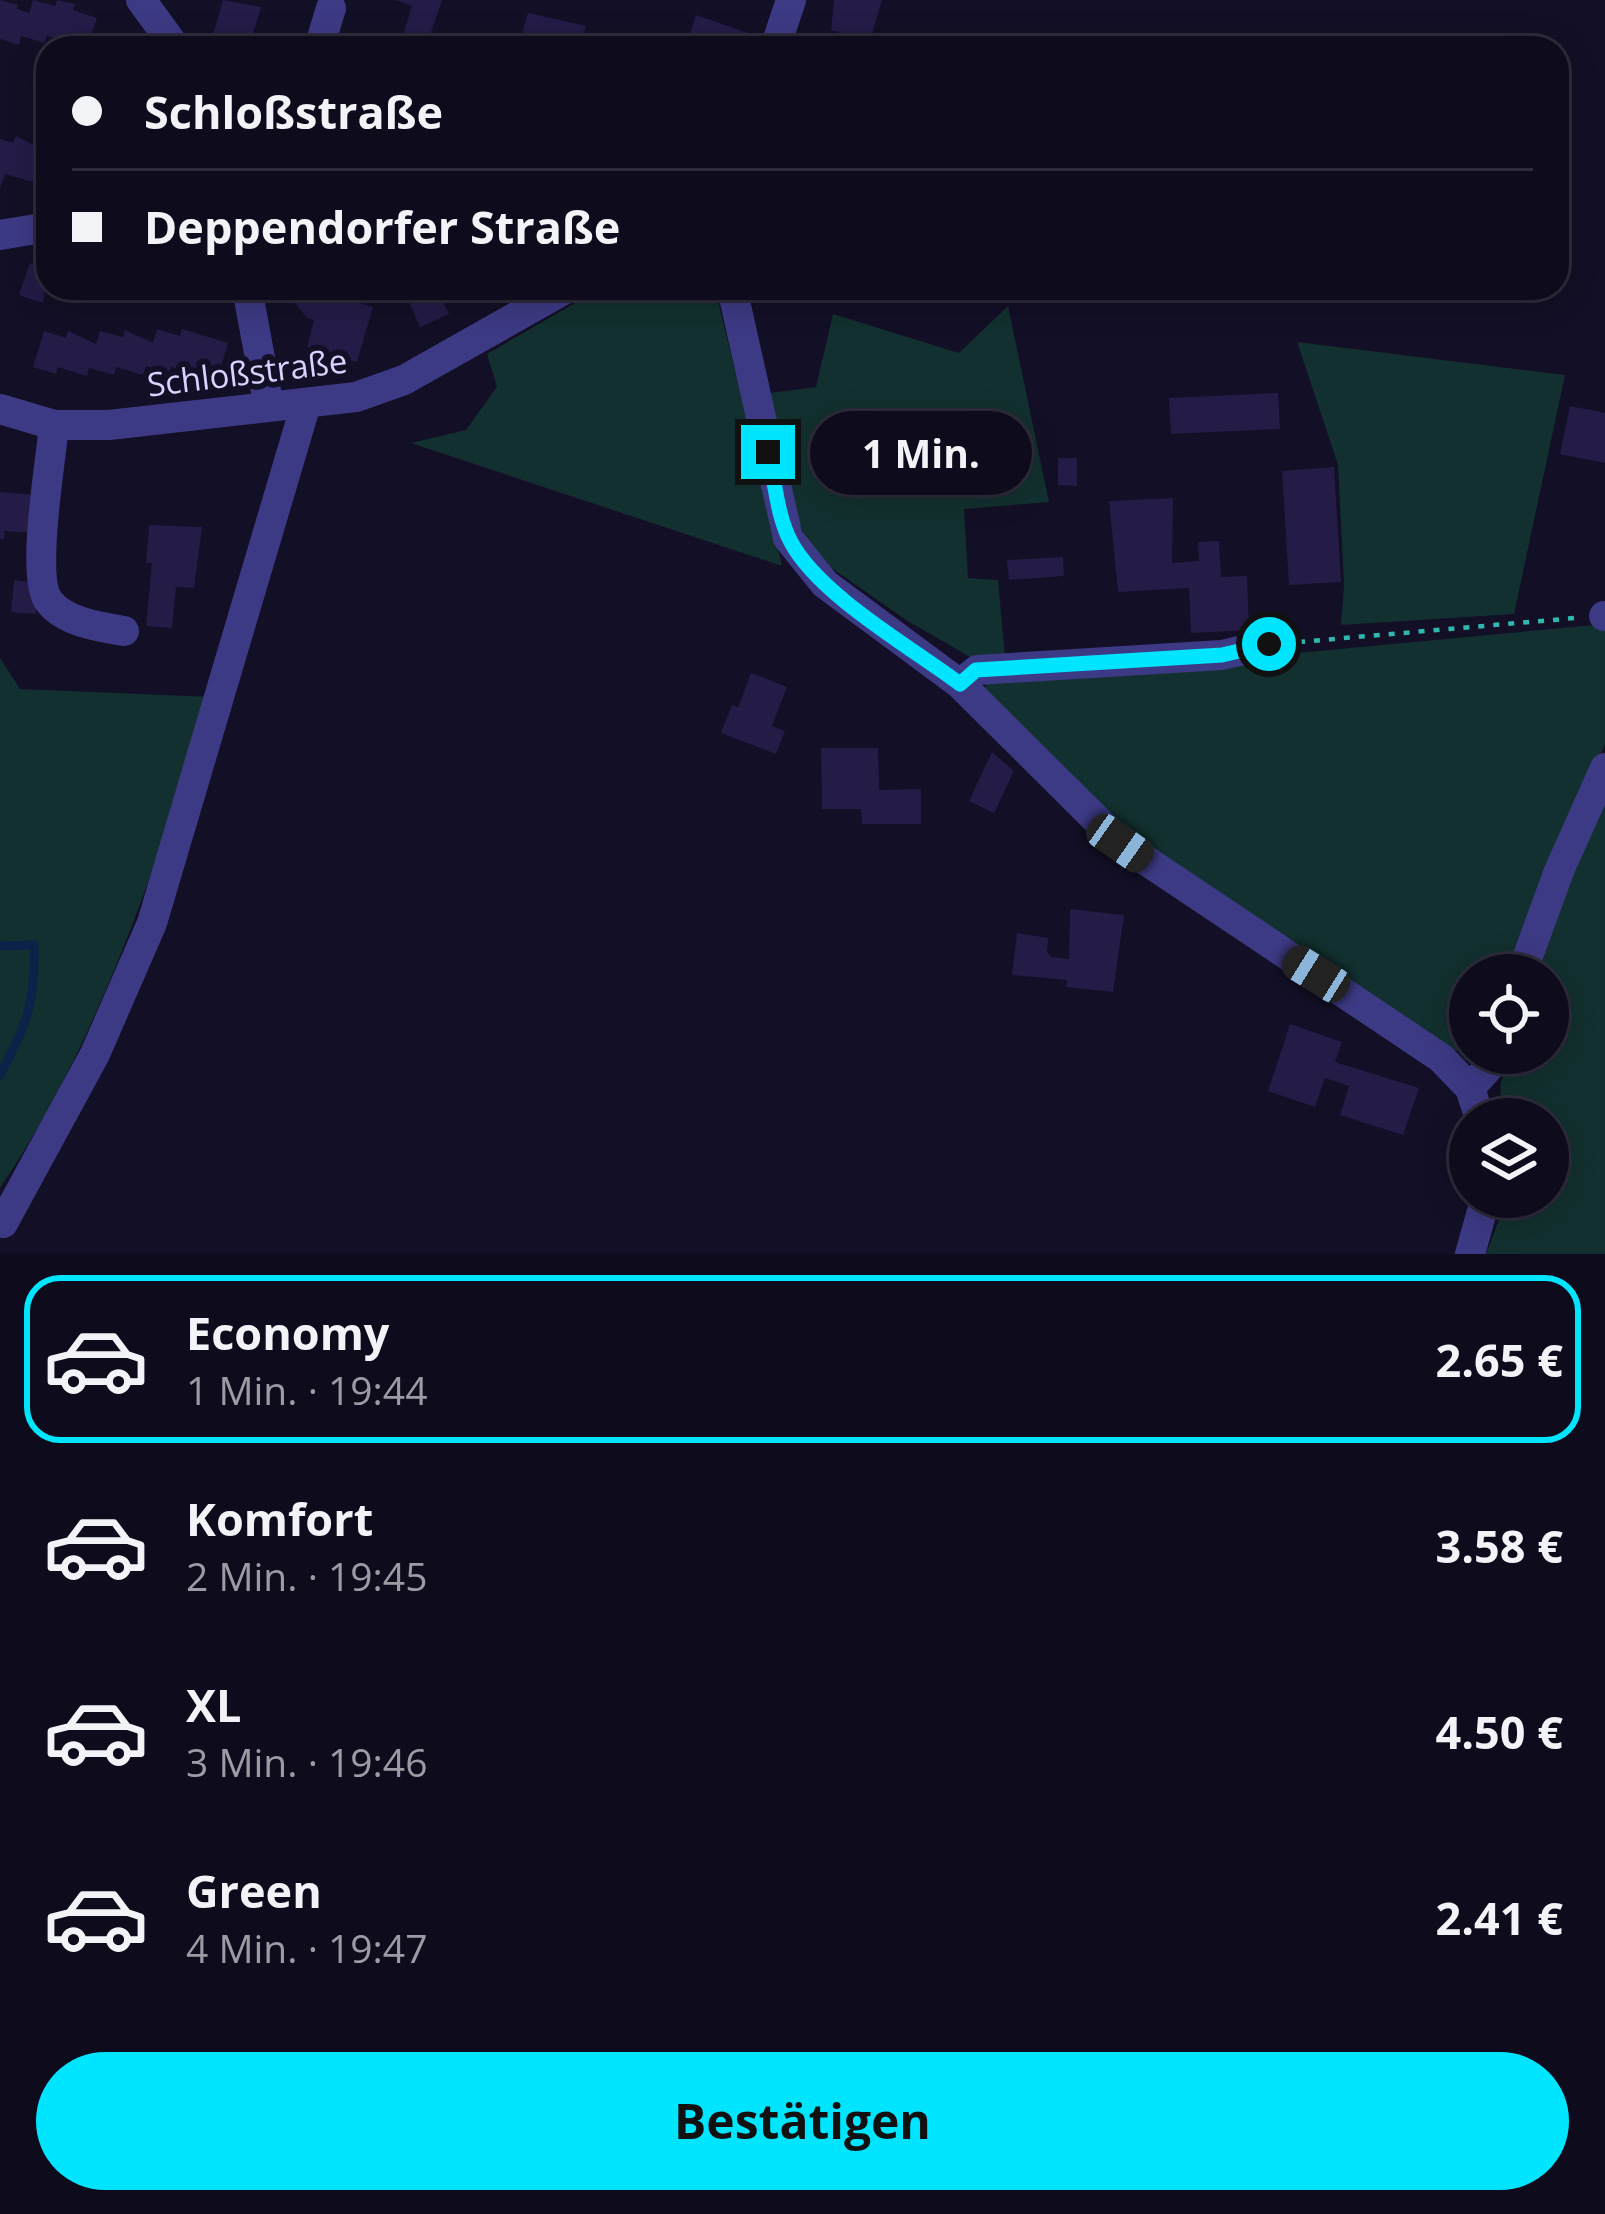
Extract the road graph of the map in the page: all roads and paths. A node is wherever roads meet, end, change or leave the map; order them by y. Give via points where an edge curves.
1 (141, 0) edge
2 (791, 0) edge
3 (331, 8) dead end
4 (167, 36) edge
5 (323, 36) edge
6 (780, 36) edge
7 (36, 229) edge
8 (0, 235) edge
9 (249, 300) edge
10 (546, 300) edge
11 (735, 300) edge
12 (306, 404) junction
13 (269, 407) junction
14 (0, 409) edge
15 (54, 424) junction
16 (1605, 616) edge
17 (124, 631) dead end
18 (1269, 644) joint
19 (960, 684) junction
20 (1605, 767) edge
21 (1529, 954) edge
22 (1483, 1074) edge
23 (1471, 1088) junction
24 (1474, 1098) edge
25 (1480, 1218) edge
26 (3, 1222) dead end
27 (1470, 1254) edge

1 - 4 street
2 - 6 street
3 - 5 street
7 - 8 street
9 - 13 street
10 - 12 street, Schloßstraße via 404,380
11 - 19 street via 788,538 825,584
12 - 13 street, Schloßstraße
12 - 26 street via 152,923 95,1054
13 - 15 street, Schloßstraße
14 - 15 street, Schloßstraße
15 - 17 street via 39,575 49,602 72,618
16 - 18 path
18 - 19 street via 1222,655 976,670
19 - 23 street via 1120,843 1441,1058
20 - 21 street
22 - 23 street
23 - 24 street
25 - 27 street

